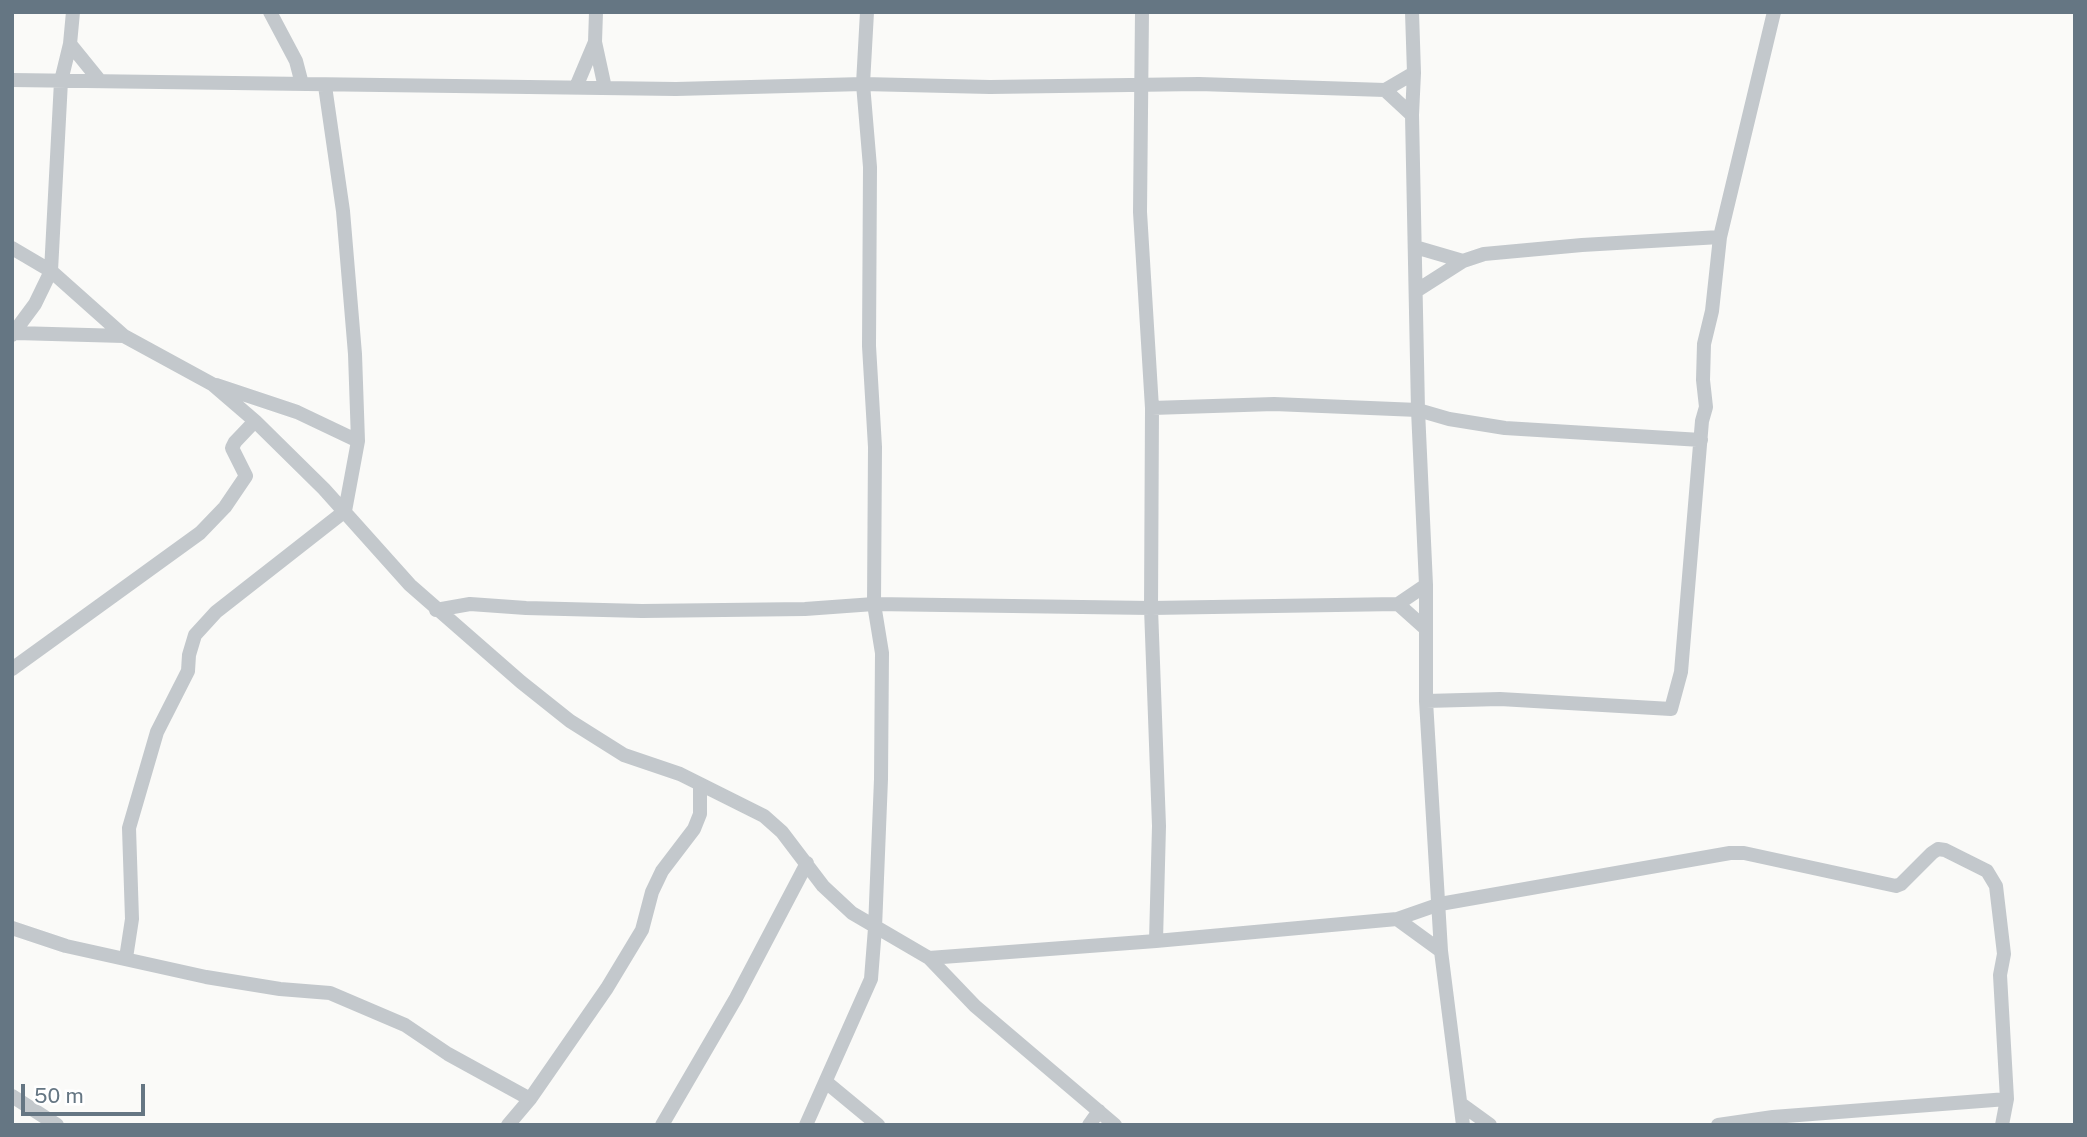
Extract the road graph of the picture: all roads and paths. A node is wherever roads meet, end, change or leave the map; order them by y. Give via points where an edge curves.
1 (73, 12) edge
2 (270, 12) edge
3 (596, 12) edge
4 (867, 12) edge
5 (1142, 12) edge
6 (1412, 12) edge
7 (1774, 12) edge
8 (595, 42) junction
9 (70, 44) junction
10 (1414, 73) junction
11 (12, 80) edge
12 (100, 81) junction
13 (61, 82) junction
14 (302, 83) junction
15 (863, 84) junction
16 (1141, 84) junction
17 (325, 86) junction
18 (576, 87) junction
19 (605, 88) junction
20 (1385, 90) junction
21 (1412, 115) junction
22 (1720, 237) junction
23 (1415, 247) junction
24 (12, 248) edge
25 (1463, 261) junction
26 (51, 271) junction
27 (1416, 290) junction
28 (14, 334) edge
29 (124, 336) junction
30 (212, 384) junction
31 (1152, 408) junction
32 (1418, 410) junction
33 (255, 421) junction
34 (358, 440) junction
35 (1701, 440) junction
36 (345, 511) junction
37 (1426, 585) junction
38 (874, 604) junction
39 (1398, 604) junction
40 (1151, 608) junction
41 (436, 610) junction
42 (1426, 629) junction
43 (12, 669) edge
44 (1426, 701) junction
45 (700, 785) junction
46 (807, 863) junction
47 (1440, 904) junction
48 (1397, 919) junction
49 (12, 928) edge
50 (875, 928) junction
51 (1156, 941) junction
52 (1441, 951) junction
53 (126, 958) junction
54 (929, 958) junction
55 (827, 1082) junction
56 (12, 1096) edge
57 (530, 1099) junction
58 (2007, 1099) junction
59 (1461, 1104) junction
60 (1099, 1111) junction
61 (57, 1125) edge
62 (508, 1125) edge
63 (662, 1125) edge
64 (806, 1125) edge
65 (878, 1125) edge
66 (1089, 1125) edge
67 (1115, 1125) edge
68 (1463, 1125) edge
69 (1490, 1125) edge
70 (1718, 1125) edge
71 (2002, 1125) edge

1 - 9 street
2 - 14 street via 296,61
3 - 8 street
4 - 15 street
5 - 16 street
6 - 10 street
7 - 22 street
8 - 18 street
8 - 19 street
9 - 12 street
9 - 13 street
10 - 20 street
10 - 21 street
11 - 13 street
12 - 13 street
12 - 14 street
13 - 26 street
14 - 17 street
15 - 16 street
15 - 19 street
15 - 38 street via 870,167
16 - 20 street
16 - 31 street via 1140,212
17 - 18 street
17 - 34 street via 342,211
18 - 19 street
20 - 21 street
21 - 23 street
22 - 25 street via 1511,251
22 - 35 street via 1704,344 1706,407
23 - 25 street
23 - 27 street
24 - 26 street
25 - 27 street
26 - 28 street
26 - 29 street
27 - 32 street
28 - 29 street
29 - 30 street
30 - 33 street
30 - 34 street via 275,404
31 - 32 street via 1274,404
31 - 40 street
32 - 35 street via 1506,428
32 - 37 street
33 - 36 street
33 - 43 street via 232,448 246,476 200,533
34 - 36 street
35 - 44 street via 1681,672 1671,709 1500,699
36 - 41 street
36 - 53 street via 226,604 195,635 188,671 157,732 129,828 132,919
37 - 39 street
37 - 42 street
38 - 40 street
38 - 41 street via 642,611 470,604
38 - 50 street via 882,653
39 - 40 street
39 - 42 street
40 - 51 street via 1159,827
41 - 45 street via 570,721 624,755
42 - 44 street
44 - 47 street
45 - 46 street via 764,816
45 - 57 street via 701,814 662,871 642,930
46 - 50 street via 823,886
46 - 63 street
47 - 48 street
47 - 52 street
47 - 58 street via 1730,853 1896,886 1938,849 1945,850 1987,871 1996,886 2004,954 2000,975
48 - 51 street
48 - 52 street
49 - 53 street via 66,946
50 - 54 street
50 - 55 street via 871,979
51 - 54 street
52 - 59 street
53 - 57 street via 206,977 330,993 405,1025 447,1054
54 - 60 street via 975,1006
55 - 64 street
55 - 65 street
56 - 61 street
57 - 62 street
58 - 70 street
58 - 71 street
59 - 68 street
59 - 69 street
60 - 66 street
60 - 67 street

